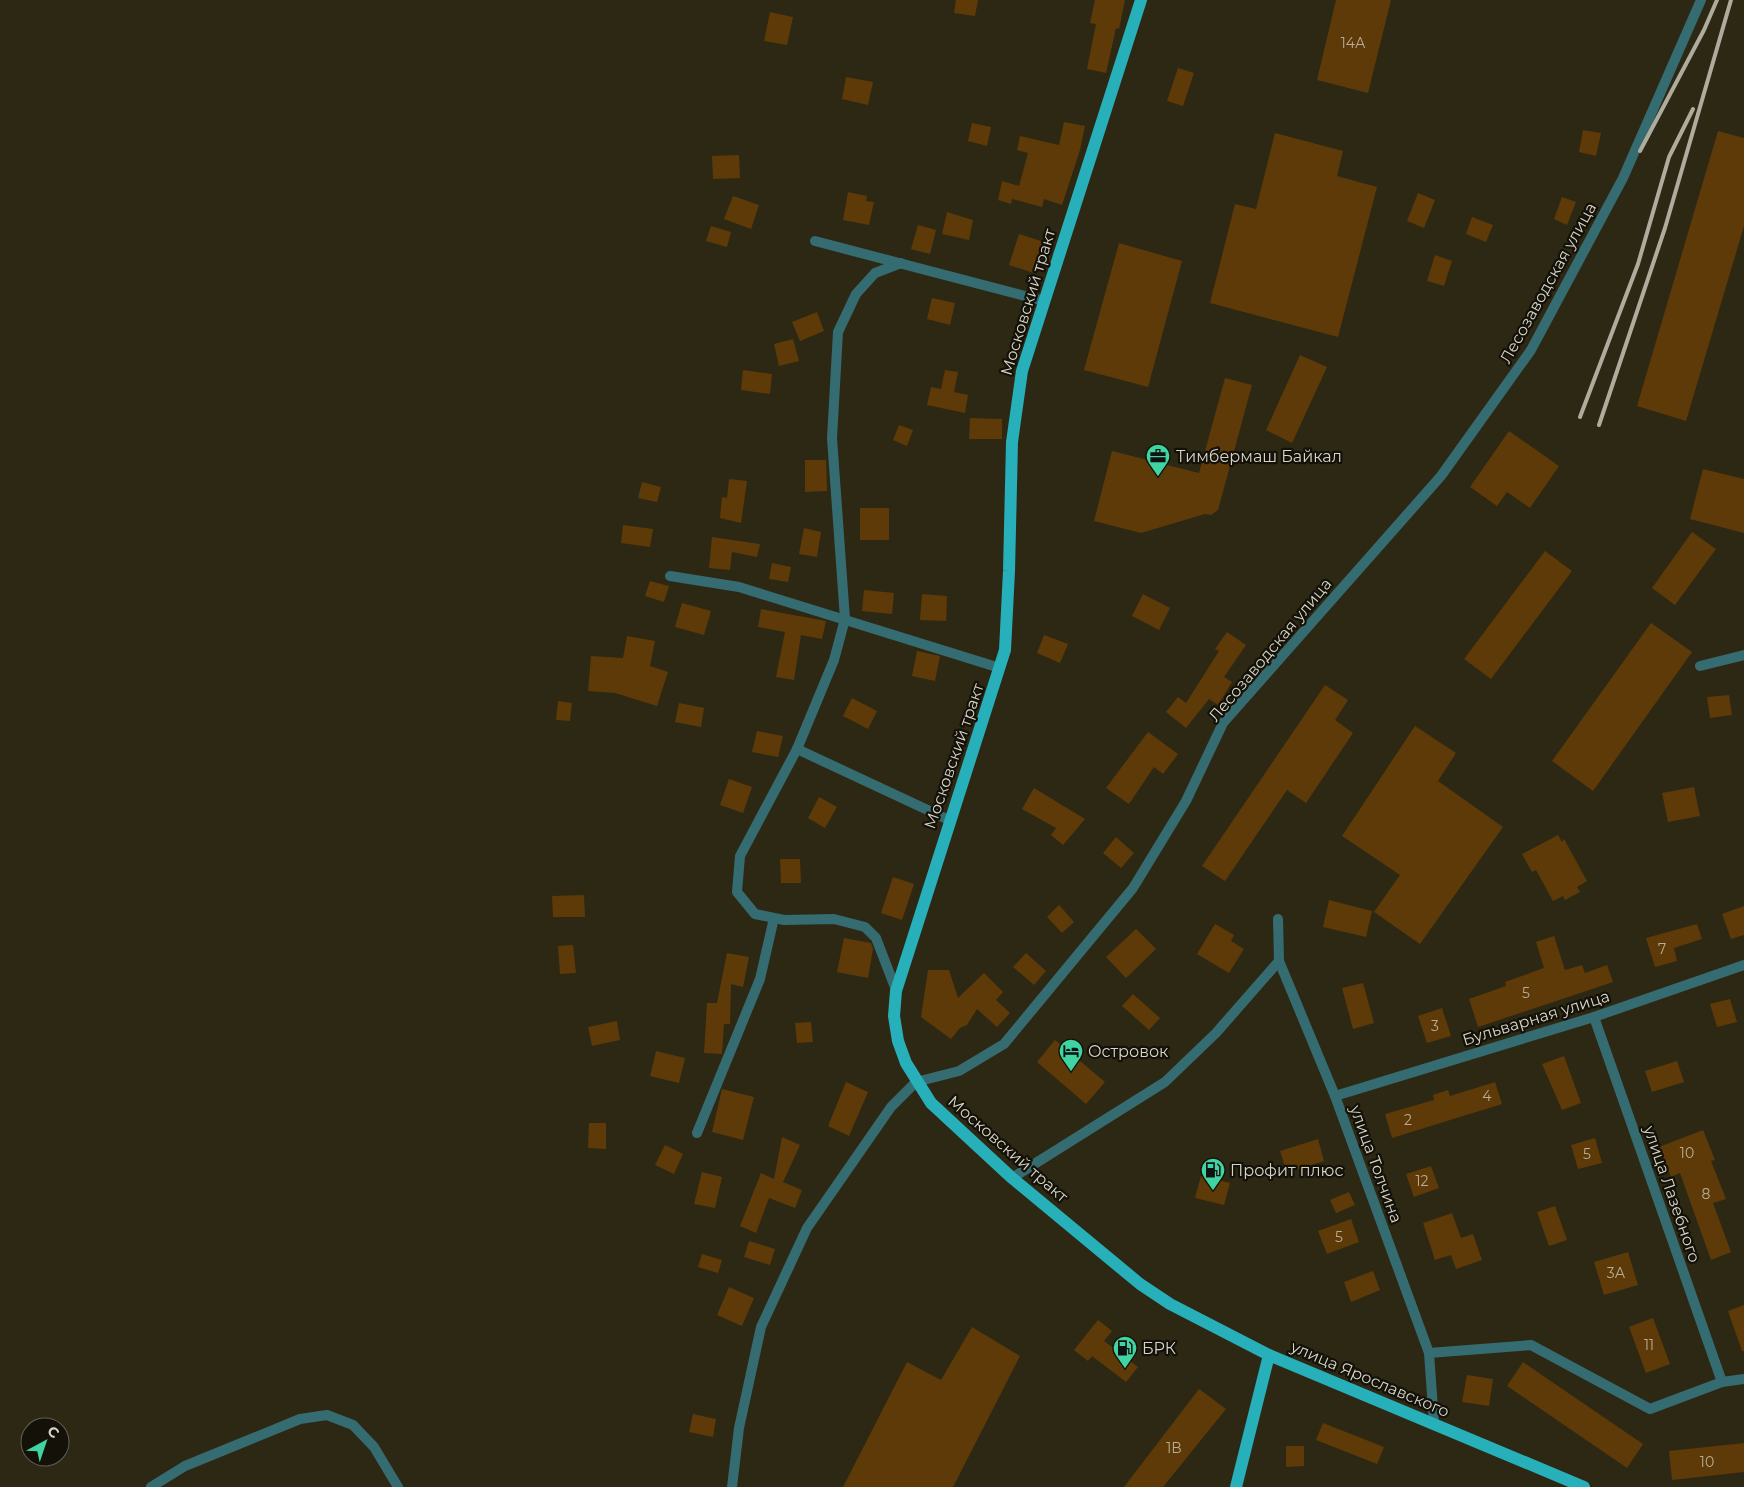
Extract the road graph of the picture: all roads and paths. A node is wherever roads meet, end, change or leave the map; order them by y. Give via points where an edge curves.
1 (1141, 0) edge
2 (1701, 0) edge
3 (815, 241) dead end
4 (901, 263) junction
5 (1044, 301) junction
6 (670, 576) dead end
7 (845, 619) junction
8 (1744, 655) edge
9 (1700, 666) dead end
10 (1000, 668) junction
11 (797, 749) junction
12 (949, 820) junction
13 (774, 918) junction
14 (1278, 919) dead end
15 (1279, 961) junction
16 (1744, 965) edge
17 (896, 991) junction
18 (1594, 1016) junction
19 (916, 1082) junction
20 (1335, 1096) junction
21 (697, 1132) dead end
22 (1012, 1178) junction
23 (1429, 1353) junction
24 (1270, 1355) junction
25 (1744, 1379) edge
26 (1722, 1382) junction
27 (1434, 1423) junction
28 (150, 1487) edge
29 (398, 1487) edge
30 (732, 1487) edge
31 (1236, 1487) edge
32 (1584, 1487) edge

1 - 5 main road, Московский тракт
2 - 19 street, Лесозаводская улица via 1623,178 1530,350 1441,476 1223,723 1186,801 1133,888 1004,1044 959,1071
3 - 4 street
4 - 5 street
4 - 7 street via 875,273 868,280 856,294 838,332 832,438
5 - 10 main road, Московский тракт via 1022,371 1012,442 1005,650
6 - 7 street via 739,587
7 - 10 street
7 - 11 street via 834,660
8 - 9 street
10 - 12 main road, Московский тракт
11 - 12 street
11 - 13 street via 740,856 737,892 755,914
12 - 17 main road, Московский тракт
13 - 17 street via 834,919 865,927 876,938
13 - 21 street via 760,979
14 - 15 street, улица Толчина
15 - 20 street, улица Толчина
15 - 22 street via 1216,1033 1165,1082
16 - 18 street, Бульварная улица
17 - 19 main road, Московский тракт via 894,1016 898,1041
18 - 20 street, Бульварная улица
18 - 26 street, улица Лазебного
19 - 22 main road, Московский тракт via 931,1103
19 - 30 street via 891,1107 807,1228 762,1327 739,1428
20 - 23 street, улица Толчина
22 - 24 main road, Московский тракт via 1148,1289 1170,1304
23 - 26 street via 1531,1345 1650,1409
23 - 27 street, улица Толчина
24 - 27 main road, улица Ярославского
24 - 31 main road, улица Ярославского
25 - 26 street
27 - 32 main road, улица Ярославского
28 - 29 street via 202,1459 300,1420 327,1415 353,1425 374,1447

